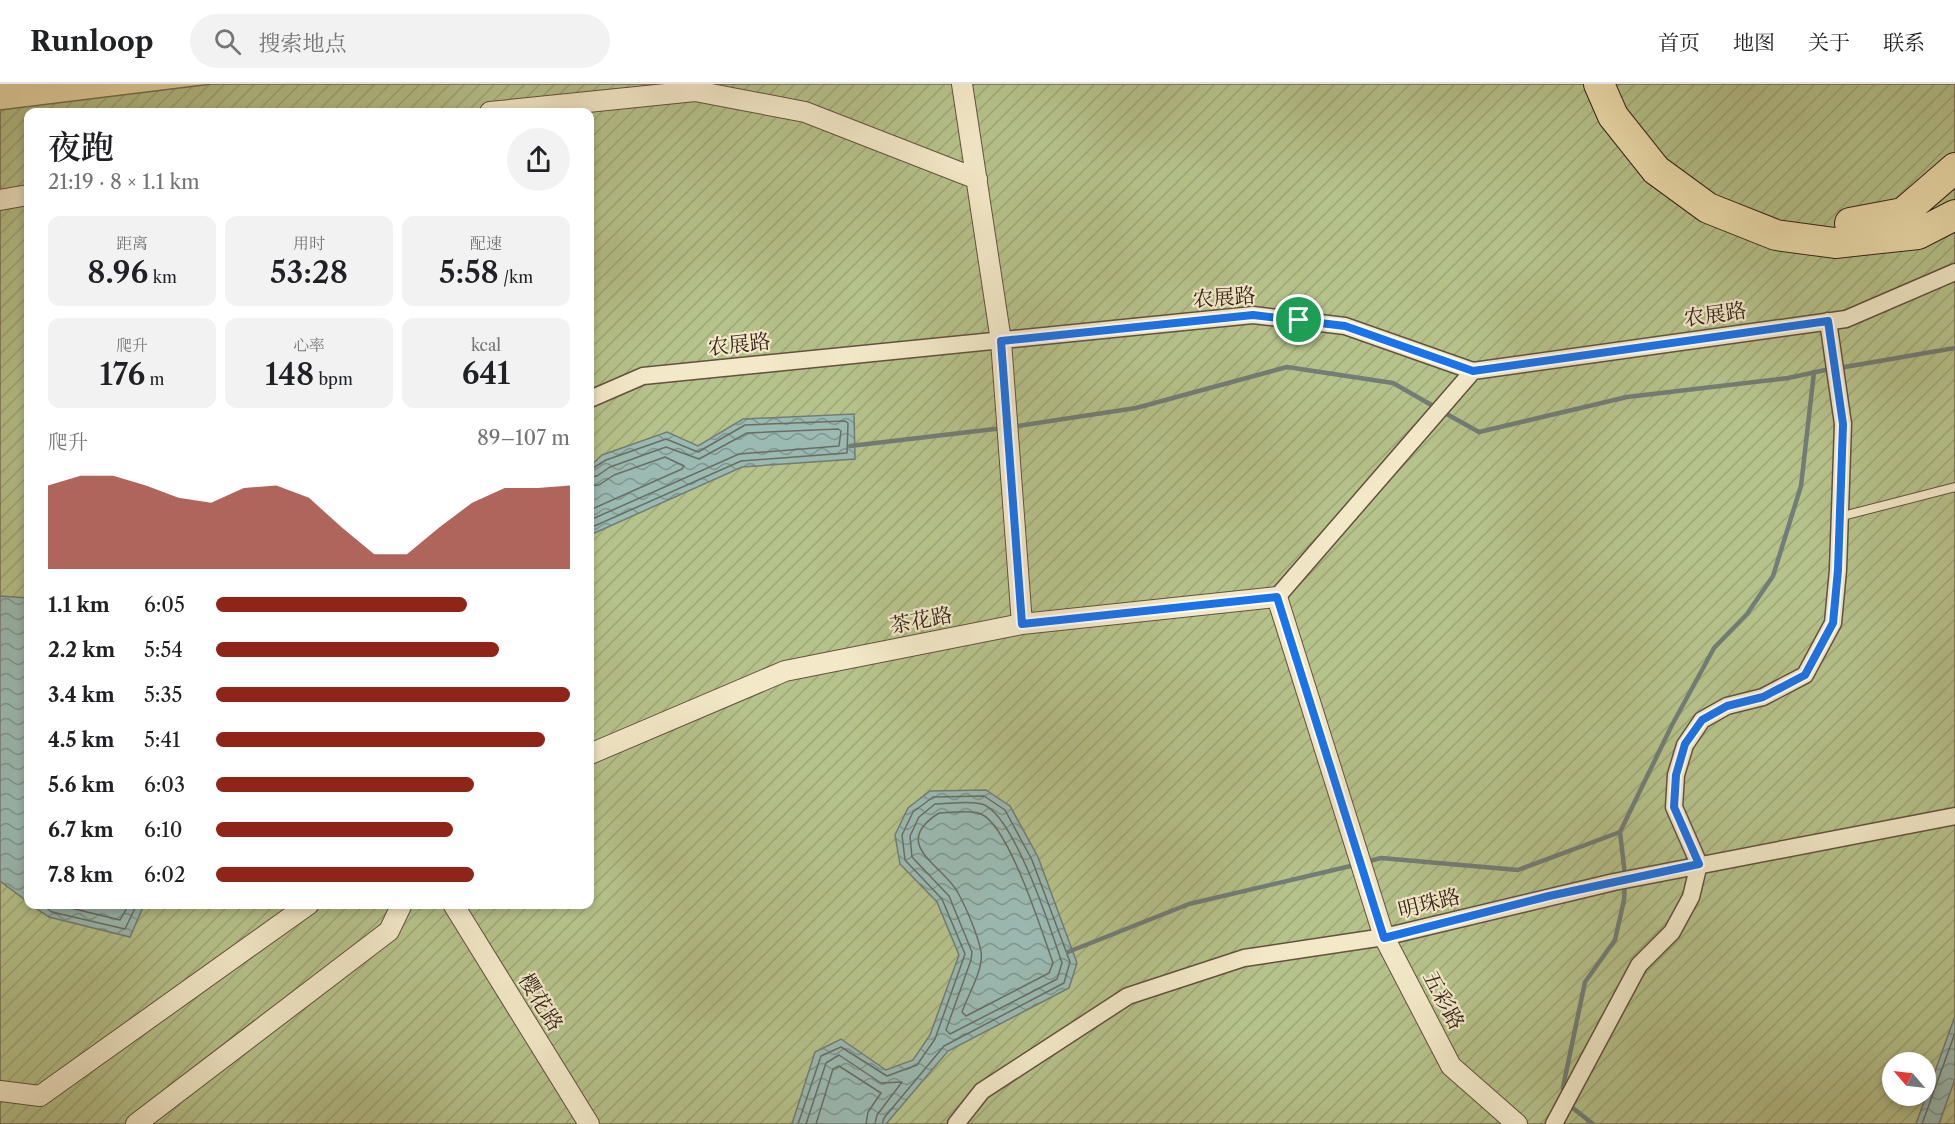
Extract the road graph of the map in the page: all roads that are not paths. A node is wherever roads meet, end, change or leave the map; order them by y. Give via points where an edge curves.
1 (962, 84) edge
2 (1599, 84) edge
3 (1617, 84) edge
4 (529, 108) edge
5 (1955, 168) edge
6 (977, 179) junction
7 (24, 196) edge
8 (0, 200) edge
9 (1955, 215) edge
10 (1955, 272) edge
11 (1828, 321) junction
12 (1001, 341) junction
13 (1473, 371) junction
14 (594, 397) edge
15 (1955, 487) edge
16 (1839, 517) junction
17 (1277, 597) junction
18 (1022, 624) junction
19 (594, 752) edge
20 (1955, 816) edge
21 (1699, 864) junction
22 (302, 909) edge
23 (400, 909) edge
24 (456, 909) edge
25 (1384, 938) junction
26 (0, 1090) edge
27 (1556, 1119) edge
28 (136, 1124) edge
29 (589, 1124) edge
30 (956, 1124) edge
31 (1517, 1124) edge

1 - 6 street
2 - 9 highway via 1612,116 1656,170 1708,208 1776,235 1835,243 1918,234
3 - 5 highway via 1627,107 1668,158 1716,194 1780,219 1835,226 1903,213
4 - 6 street via 695,91 805,112
6 - 12 street
7 - 8 street
10 - 11 street, 农展路 via 1846,319
11 - 13 street, 农展路
11 - 16 street via 1843,424
12 - 13 street, 农展路 via 1253,315 1345,326
12 - 14 street, 农展路 via 643,376
12 - 18 street
13 - 17 street
15 - 16 lane
16 - 21 street via 1833,623 1805,675 1763,697 1727,706 1702,720 1685,744 1676,775 1674,807
17 - 18 street, 茶花路
17 - 25 street, 五彩路
18 - 19 street, 茶花路 via 785,671
20 - 21 street, 明珠路
21 - 25 street, 明珠路
21 - 27 street via 1691,897 1672,932 1639,965
22 - 26 street via 40,1096
23 - 28 street via 389,931
24 - 29 street, 樱花路
25 - 30 street, 明珠路 via 1244,958 1128,996 982,1091
25 - 31 street, 五彩路 via 1451,1066

